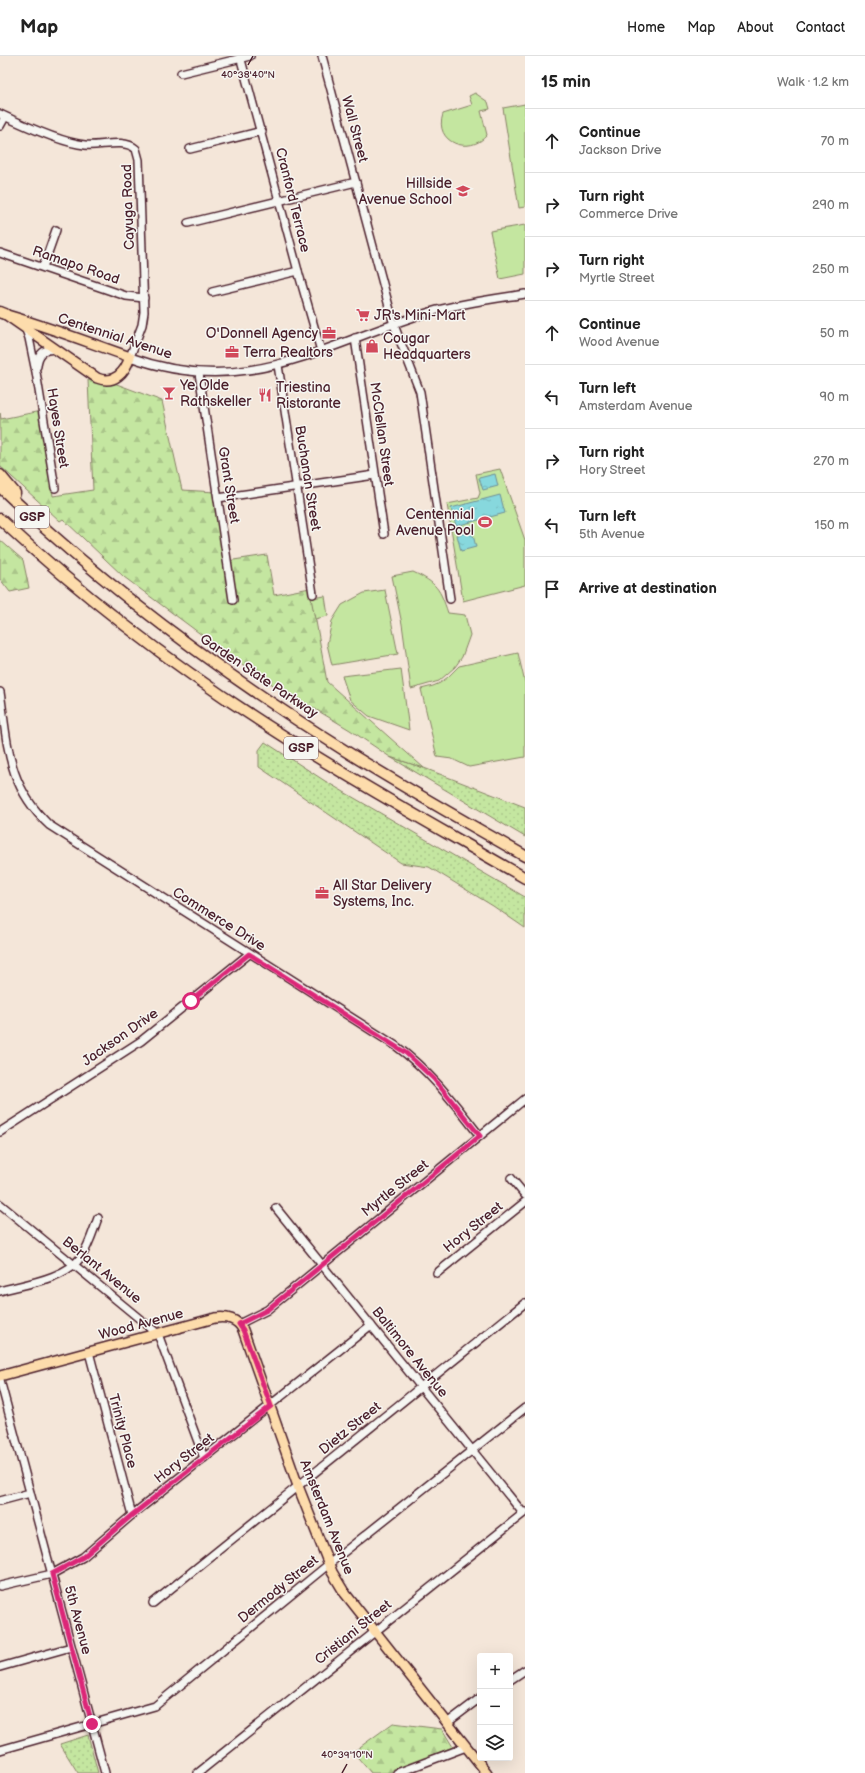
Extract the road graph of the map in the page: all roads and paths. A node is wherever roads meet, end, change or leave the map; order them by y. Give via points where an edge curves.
1 (250, 56) edge
2 (322, 56) edge
3 (241, 57) edge
4 (181, 73) dead end
5 (3, 116) edge
6 (0, 126) edge
7 (262, 131) junction
8 (190, 148) dead end
9 (356, 182) junction
10 (279, 200) junction
11 (188, 223) dead end
12 (56, 230) dead end
13 (0, 253) edge
14 (43, 267) junction
15 (298, 271) junction
16 (212, 292) dead end
17 (525, 294) edge
18 (144, 298) junction
19 (1, 313) edge
20 (394, 325) junction
21 (24, 326) junction
22 (355, 338) junction
23 (58, 351) junction
24 (321, 351) junction
25 (130, 357) junction
26 (278, 365) junction
27 (36, 372) junction
28 (199, 373) junction
29 (0, 475) edge
30 (374, 475) junction
31 (0, 487) edge
32 (297, 487) junction
33 (55, 488) dead end
34 (218, 498) junction
35 (0, 519) edge
36 (384, 534) dead end
37 (64, 546) junction
38 (313, 594) dead end
39 (450, 599) dead end
40 (233, 600) dead end
41 (0, 692) edge
42 (3, 737) edge
43 (525, 856) edge
44 (525, 878) edge
45 (249, 954) junction
46 (525, 1099) edge
47 (0, 1132) edge
48 (480, 1136) junction
49 (510, 1178) dead end
50 (525, 1195) edge
51 (525, 1202) edge
52 (0, 1204) edge
53 (276, 1208) dead end
54 (98, 1218) dead end
55 (74, 1264) junction
56 (322, 1264) junction
57 (437, 1273) dead end
58 (0, 1291) edge
59 (525, 1303) edge
60 (239, 1324) junction
61 (371, 1325) junction
62 (158, 1334) junction
63 (89, 1352) junction
64 (0, 1376) edge
65 (0, 1380) edge
66 (421, 1387) junction
67 (271, 1406) junction
68 (525, 1408) edge
69 (472, 1450) junction
70 (204, 1458) junction
71 (298, 1486) junction
72 (30, 1493) junction
73 (0, 1500) edge
74 (524, 1513) edge
75 (132, 1515) junction
76 (329, 1564) junction
77 (52, 1574) junction
78 (0, 1586) edge
79 (153, 1603) dead end
80 (375, 1631) junction
81 (71, 1647) junction
82 (0, 1667) edge
83 (525, 1670) edge
84 (513, 1678) edge
85 (477, 1700) edge
86 (447, 1722) junction
87 (92, 1724) junction
88 (466, 1747) junction
89 (0, 1750) edge
90 (105, 1773) edge
91 (198, 1773) edge
92 (397, 1773) edge
93 (487, 1773) edge

1 - 3 street
2 - 9 street, Wall Street
3 - 4 street
3 - 7 street, Cranford Terrace
5 - 6 street
5 - 18 street, Cayuga Road via 70,142 84,145 126,144 136,149 139,160
7 - 8 street
7 - 10 street, Cranford Terrace
9 - 10 street
9 - 20 street, Wall Street
10 - 11 street
10 - 15 street, Cranford Terrace
12 - 14 street
13 - 14 street, Ramapo Road
14 - 18 street, Ramapo Road via 126,296
15 - 16 street
15 - 24 street, Cranford Terrace
17 - 20 street, Centennial Avenue via 438,310
18 - 25 street, Cayuga Road via 143,320
19 - 21 main road
19 - 25 main road, Centennial Avenue
20 - 22 street, Centennial Avenue
20 - 39 street, Wall Street via 421,397
21 - 23 main road
21 - 27 street, Hayes Street
22 - 24 street, Centennial Avenue
22 - 30 street, McClellan Street
23 - 25 main road via 89,373 105,380 120,376
23 - 27 street, Hayes Street via 42,352 38,358
24 - 26 street, Centennial Avenue
25 - 28 street, Centennial Avenue via 159,367
26 - 28 street, Centennial Avenue via 238,372
26 - 32 street, Buchanan Street
27 - 33 street, Hayes Street
28 - 34 street, Grant Street
29 - 37 highway
30 - 32 street
30 - 36 street, McClellan Street
31 - 37 highway, Garden State Parkway / GSP
32 - 34 street
32 - 38 street, Buchanan Street
34 - 40 street, Grant Street
35 - 44 highway, GSP via 109,613 234,704 329,765
37 - 43 highway, Garden State Parkway / GSP via 140,609 272,703 380,771
41 - 42 street, Commerce Drive
42 - 45 street, Commerce Drive via 18,785 32,807 49,825
45 - 47 street, Jackson Drive via 141,1041
45 - 48 street, Commerce Drive via 406,1053 437,1083
46 - 48 street, Myrtle Street
48 - 56 street, Myrtle Street
49 - 50 street
51 - 57 street, Hory Street
52 - 55 street, Berlant Avenue
53 - 56 street, Baltimore Avenue
54 - 55 street via 86,1249
55 - 58 street via 58,1274
55 - 62 street, Berlant Avenue
56 - 60 street, Myrtle Street via 263,1313
56 - 61 street, Baltimore Avenue
59 - 66 street, Dietz Street
60 - 62 main road, Wood Avenue via 229,1318 220,1317
60 - 67 main road, Amsterdam Avenue
61 - 66 street, Baltimore Avenue
61 - 67 street, Hory Street
62 - 63 main road, Wood Avenue
62 - 70 street, Berlant Avenue
63 - 64 main road, Wood Avenue
63 - 75 street, Trinity Place
65 - 72 street, 5th Avenue
66 - 69 street, Baltimore Avenue
66 - 71 street, Dietz Street
67 - 70 street, Hory Street
67 - 71 main road, Amsterdam Avenue
68 - 69 street, Dermody Street
69 - 74 street, Baltimore Avenue
69 - 76 street, Dermody Street
70 - 75 street, Hory Street
71 - 76 main road, Amsterdam Avenue
71 - 79 street, Dietz Street
72 - 73 street
72 - 77 street, 5th Avenue
74 - 80 street, Cristiani Street
75 - 77 street, Hory Street via 83,1557
76 - 80 main road, Amsterdam Avenue via 344,1592
76 - 87 street, Dermody Street via 155,1706
77 - 78 street, Hory Street
77 - 81 street, 5th Avenue
80 - 86 main road, Amsterdam Avenue
80 - 91 street, Cristiani Street
81 - 82 street
81 - 87 street, 5th Avenue
83 - 84 street
85 - 86 street
86 - 88 main road, Amsterdam Avenue
87 - 89 street, Dermody Street
87 - 90 street, 5th Avenue
88 - 92 street
88 - 93 main road, Amsterdam Avenue

